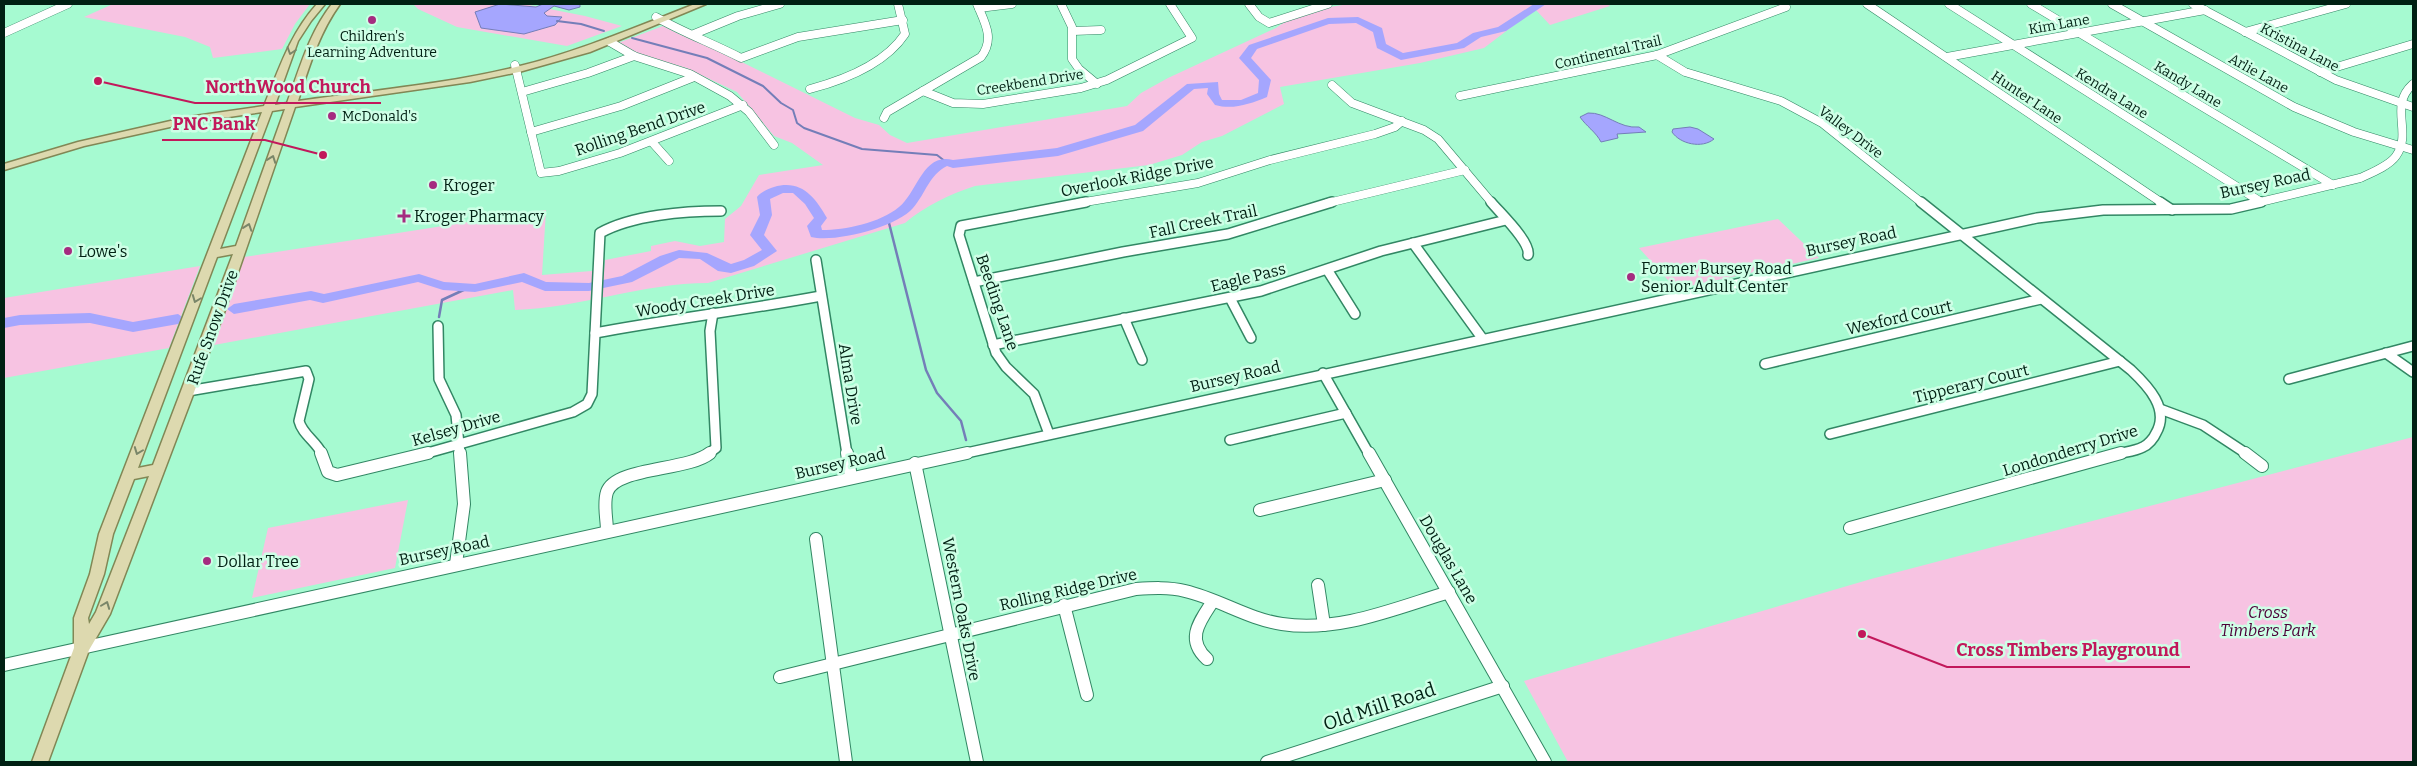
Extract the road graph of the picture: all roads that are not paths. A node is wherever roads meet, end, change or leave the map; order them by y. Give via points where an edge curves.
1 (68, 4) edge
2 (321, 4) edge
3 (336, 4) edge
4 (688, 4) edge
5 (702, 4) edge
6 (780, 4) edge
7 (898, 4) edge
8 (1012, 4) edge
9 (1060, 4) edge
10 (1170, 4) edge
11 (1249, 4) edge
12 (1328, 4) edge
13 (1867, 4) edge
14 (1949, 4) edge
15 (2031, 4) edge
16 (2112, 4) edge
17 (2193, 4) edge
18 (2346, 4) edge
19 (978, 6) edge
20 (1786, 7) dead end
21 (2205, 10) junction
22 (662, 17) junction
23 (903, 20) junction
24 (2142, 21) junction
25 (1101, 30) dead end
26 (1073, 31) junction
27 (2245, 32) junction
28 (4, 33) edge
29 (2079, 33) junction
30 (694, 34) junction
31 (610, 42) junction
32 (2413, 44) edge
33 (2013, 45) junction
34 (1657, 55) junction
35 (634, 56) junction
36 (1946, 57) junction
37 (515, 67) junction
38 (2320, 72) junction
39 (694, 77) junction
40 (1097, 84) junction
41 (2413, 84) edge
42 (1332, 85) dead end
43 (810, 89) dead end
44 (923, 91) junction
45 (522, 92) junction
46 (1460, 96) dead end
47 (292, 102) junction
48 (2400, 103) junction
49 (271, 105) junction
50 (742, 106) junction
51 (2413, 107) edge
52 (884, 118) dead end
53 (1402, 121) junction
54 (531, 132) junction
55 (652, 142) junction
56 (774, 145) dead end
57 (2401, 147) junction
58 (2413, 150) edge
59 (4, 159) edge
60 (669, 161) dead end
61 (4, 167) edge
62 (1465, 170) junction
63 (264, 181) junction
64 (241, 185) junction
65 (2333, 185) junction
66 (2261, 202) junction
67 (721, 211) dead end
68 (2172, 211) junction
69 (1506, 220) junction
70 (961, 226) joint
71 (1959, 234) junction
72 (1412, 243) junction
73 (240, 249) junction
74 (213, 254) junction
75 (1528, 255) dead end
76 (816, 260) dead end
77 (1328, 271) junction
78 (974, 282) junction
79 (821, 296) junction
80 (1230, 298) junction
81 (2041, 299) junction
82 (713, 313) junction
83 (1355, 314) dead end
84 (1124, 318) junction
85 (438, 326) dead end
86 (595, 333) junction
87 (1251, 338) dead end
88 (1482, 338) junction
89 (993, 345) junction
90 (2413, 346) edge
91 (2386, 353) junction
92 (1142, 360) dead end
93 (2120, 361) junction
94 (1765, 364) dead end
95 (2413, 372) edge
96 (1323, 373) junction
97 (2289, 379) dead end
98 (188, 391) junction
99 (2160, 409) junction
100 (1346, 413) junction
101 (1049, 434) junction
102 (1830, 434) dead end
103 (1230, 440) dead end
104 (461, 444) junction
105 (916, 463) junction
106 (2262, 466) dead end
107 (158, 469) junction
108 (128, 475) junction
109 (851, 477) junction
110 (1385, 480) junction
111 (1260, 510) dead end
112 (1850, 528) dead end
113 (607, 531) junction
114 (816, 539) dead end
115 (456, 564) junction
116 (1318, 585) dead end
117 (1449, 592) junction
118 (1213, 601) junction
119 (1064, 605) junction
120 (1324, 625) junction
121 (950, 634) junction
122 (82, 648) junction
123 (1207, 659) dead end
124 (833, 664) junction
125 (4, 665) edge
126 (780, 677) dead end
127 (1503, 686) junction
128 (1087, 695) dead end
129 (40, 762) edge
130 (846, 762) edge
131 (977, 762) edge
132 (1267, 762) edge
133 (1545, 762) edge

1 - 28 street
2 -> 49 main road, Rufe Snow Drive via 294,41
3 - 47 main road, Rufe Snow Drive via 315,38
4 - 22 main road
5 - 22 main road
6 - 30 street via 738,16
7 - 23 street
8 - 19 street
9 - 26 street
10 - 40 street, Creekbend Drive via 1192,38
11 - 12 street via 1259,17 1269,22
13 - 36 street, Hunter Lane
14 - 33 street, Kendra Lane
15 - 29 street, Kandy Lane
16 - 24 street, Arlie Lane
17 - 21 street, Kristina Lane
18 - 27 street via 2322,8
19 - 44 street via 989,35 987,50 972,64
20 - 34 street, Continental Trail
21 - 24 street, Kim Lane
21 - 27 street, Kristina Lane
22 - 30 street via 683,33
22 - 31 main road
22 - 37 main road
23 - 30 street via 798,37 741,58
23 - 43 street via 905,34 894,48 827,85
24 - 29 street, Kim Lane
24 - 57 street, Arlie Lane via 2294,107 2335,125
25 - 26 street
26 - 40 street via 1072,58 1079,69
27 - 38 street, Kristina Lane
29 - 33 street, Kim Lane
29 - 65 street, Kandy Lane
31 - 35 street
31 - 37 main road
32 - 38 street
33 - 36 street, Kim Lane
33 - 66 street, Kendra Lane
34 - 46 street, Continental Trail
34 - 71 street, Valley Drive via 1690,74 1775,99 1810,116 1834,131
35 - 39 street
35 - 45 street via 588,74
36 - 68 street, Hunter Lane
37 - 45 street
37 - 47 main road
38 - 48 street, Kristina Lane
39 - 50 street
39 - 54 street via 621,106
40 - 44 street, Creekbend Drive via 984,104 953,102
41 - 48 street via 2405,91
42 - 53 street via 1352,103
44 - 52 street via 887,112
45 - 54 street
47 - 49 main road
63 -> 47 main road, Rufe Snow Drive
48 - 51 street, Kristina Lane
48 - 57 street
49 - 59 main road via 123,126
49 - 61 main road via 126,133
49 - 64 main road, Rufe Snow Drive
50 - 55 street, Rolling Bend Drive
50 - 56 street
53 - 62 street via 1438,138
53 - 70 street, Overlook Ridge Drive via 1375,134 1270,160 1198,183 1067,204
54 - 55 street, Rolling Bend Drive via 541,174
55 - 60 street
57 - 58 street, Arlie Lane
57 - 65 street, Bursey Road via 2390,162 2374,172
62 - 69 street
62 - 78 street, Fall Creek Trail via 1341,199 1228,234
63 - 64 main road
73 -> 63 main road, Rufe Snow Drive
64 - 74 main road, Rufe Snow Drive
65 - 66 street, Bursey Road
66 - 68 street, Bursey Road via 2231,209
67 - 86 street via 694,212 603,229 598,236
68 - 71 street, Bursey Road via 2075,212
69 - 72 street, Eagle Pass
69 - 75 street via 1525,242
70 - 78 street, Beeding Lane via 959,235
71 - 81 street
71 - 88 street, Bursey Road
72 - 77 street, Eagle Pass
72 - 88 street
73 - 74 main road
73 - 98 main road, Rufe Snow Drive
74 -> 108 main road, Rufe Snow Drive
76 - 79 street, Alma Drive
77 - 80 street, Eagle Pass
77 - 83 street
78 - 89 street, Beeding Lane
79 - 82 street, Woody Creek Drive
79 - 109 street, Alma Drive
80 - 84 street, Eagle Pass
80 - 87 street
81 - 93 street
81 - 94 street, Wexford Court
82 - 86 street, Woody Creek Drive
82 - 113 street via 710,331 717,442 713,453 702,460 624,477 611,483 607,491
84 - 89 street, Eagle Pass
84 - 92 street
85 - 104 street via 439,379 456,415
86 - 104 street, Kelsey Drive via 592,394 587,404 573,412
88 - 96 street, Bursey Road
89 - 101 street, Beeding Lane via 1006,367 1034,394
90 - 91 street
91 - 95 street
91 - 97 street
93 - 99 street via 2153,393
93 - 102 street, Tipperary Court
96 - 100 street, Douglas Lane
96 - 101 street, Bursey Road
98 - 104 street, Kelsey Drive via 306,371 309,379 300,426 318,445 332,474 370,469
98 - 107 main road, Rufe Snow Drive
99 - 106 street via 2210,427
99 - 112 street, Londonderry Drive via 2161,420 2152,441 2133,451
100 - 103 street
100 - 110 street, Douglas Lane
101 - 105 street, Bursey Road
104 - 115 street via 464,504
105 - 109 street, Bursey Road
105 - 121 street, Western Oaks Drive
107 - 108 main road
122 -> 107 main road, Rufe Snow Drive via 103,614
108 - 122 main road, Rufe Snow Drive via 81,618
109 - 113 street, Bursey Road
110 - 111 street
110 - 117 street, Douglas Lane
113 - 115 street, Bursey Road
114 - 124 street
115 - 122 street, Bursey Road
116 - 120 street
117 - 120 street, Rolling Ridge Drive via 1354,620
117 - 127 street, Douglas Lane
118 - 119 street, Rolling Ridge Drive via 1185,591 1136,588
118 - 120 street, Rolling Ridge Drive via 1282,624
118 - 123 street via 1200,619 1194,636 1198,649
119 - 121 street, Rolling Ridge Drive
119 - 128 street
121 - 124 street, Rolling Ridge Drive
121 - 131 street, Western Oaks Drive
122 - 125 street, Bursey Road
122 - 129 main road, Rufe Snow Drive
124 - 126 street, Rolling Ridge Drive
124 - 130 street
127 - 132 street, Old Mill Road
127 - 133 street, Douglas Lane

